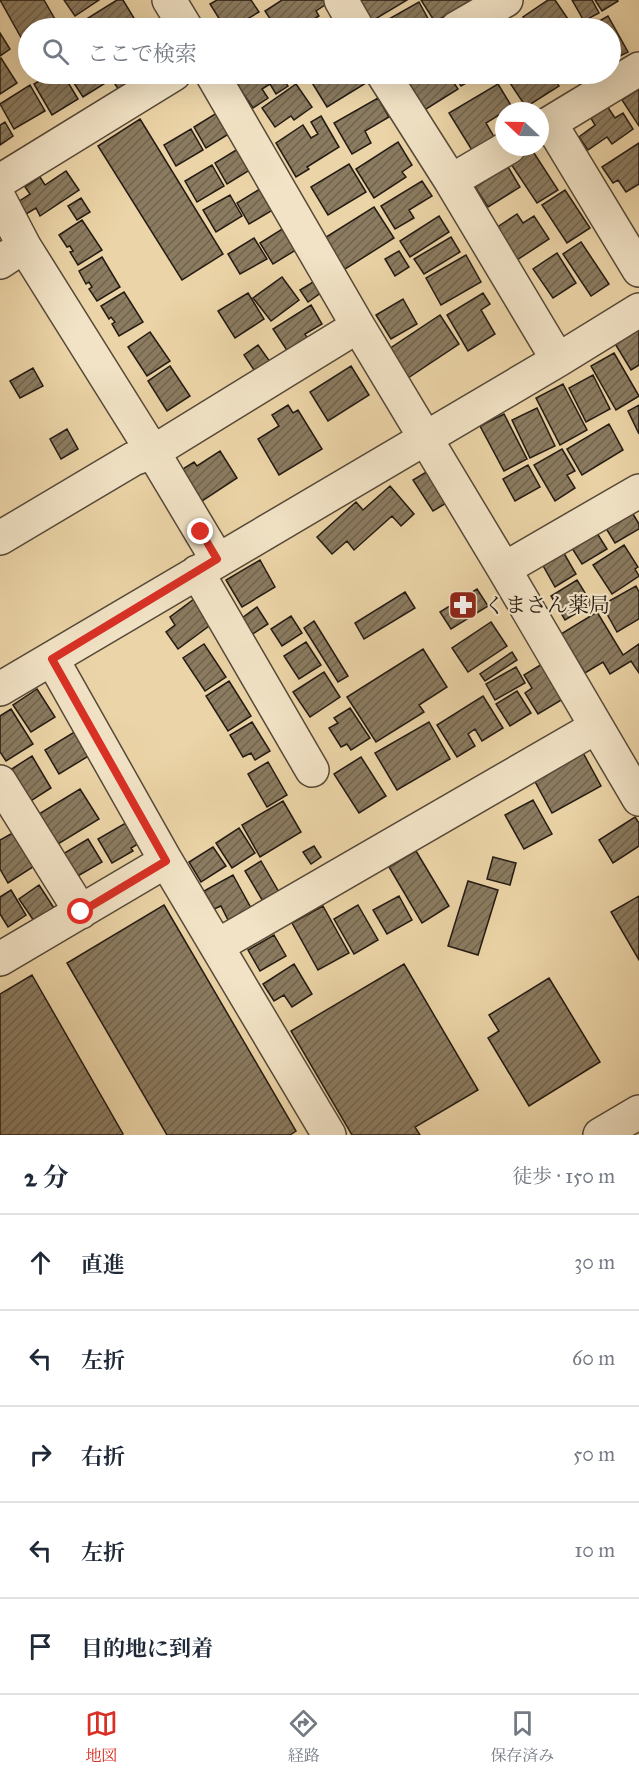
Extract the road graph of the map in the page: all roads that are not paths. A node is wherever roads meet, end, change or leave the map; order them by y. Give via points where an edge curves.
1 (169, 0) edge
2 (341, 0) edge
3 (497, 2) edge
4 (180, 18) edge
5 (351, 18) edge
6 (472, 18) edge
7 (639, 69) edge
8 (621, 80) edge
9 (158, 84) edge
10 (218, 84) edge
11 (389, 84) edge
12 (614, 84) edge
13 (549, 124) edge
14 (549, 132) edge
15 (495, 155) edge
16 (0, 181) edge
17 (451, 181) junction
18 (0, 200) edge
19 (12, 254) edge
20 (639, 270) edge
21 (639, 310) edge
22 (358, 326) junction
23 (558, 360) junction
24 (425, 437) junction
25 (153, 452) junction
26 (639, 491) edge
27 (0, 538) edge
28 (207, 566) junction
29 (504, 568) junction
30 (52, 659) junction
31 (0, 689) edge
32 (596, 727) junction
33 (312, 770) dead end
34 (0, 782) edge
35 (639, 799) edge
36 (166, 861) junction
37 (81, 912) junction
38 (217, 946) junction
39 (0, 959) edge
40 (639, 1112) edge
41 (329, 1135) edge
42 (600, 1135) edge

1 - 4 street
2 - 5 street
3 - 6 street
7 - 8 street
9 - 16 street
10 - 22 street
11 - 17 street
12 - 13 street
14 - 20 street
15 - 17 street
17 - 23 street
18 - 19 street
19 - 25 street
21 - 23 street
22 - 24 street
22 - 25 street
23 - 24 street
24 - 28 street
24 - 29 street
25 - 27 street via 133,459
25 - 28 street
26 - 29 street
28 - 30 street
28 - 33 street
29 - 32 street
30 - 31 street
30 - 36 street
32 - 35 street
32 - 38 street
34 - 37 street
36 - 37 street
36 - 38 street
37 - 39 street
38 - 41 street
40 - 42 street

